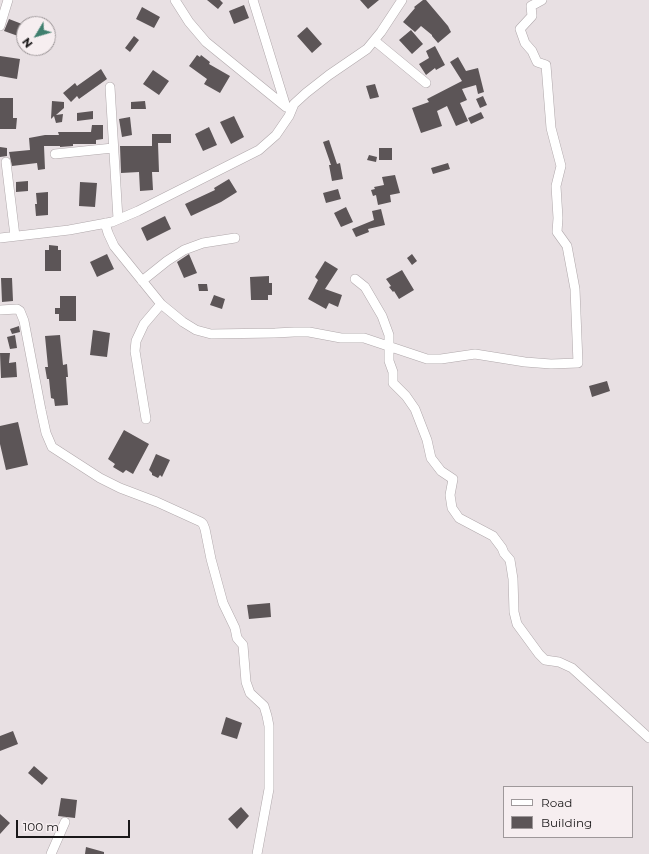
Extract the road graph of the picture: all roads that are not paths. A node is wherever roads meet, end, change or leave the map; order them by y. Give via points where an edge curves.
1 (8, 0) edge
2 (175, 0) edge
3 (253, 0) edge
4 (402, 0) edge
5 (542, 0) edge
6 (0, 26) edge
7 (375, 41) junction
8 (426, 83) dead end
9 (110, 87) dead end
10 (288, 112) junction
11 (113, 148) junction
12 (55, 154) dead end
13 (6, 162) dead end
14 (118, 219) junction
15 (105, 223) junction
16 (15, 236) junction
17 (0, 238) edge
18 (235, 238) dead end
19 (355, 279) dead end
20 (142, 281) junction
21 (161, 304) junction
22 (0, 310) edge
23 (390, 347) junction
24 (146, 419) dead end
25 (649, 738) edge
26 (65, 822) dead end
27 (51, 854) edge
28 (257, 854) edge

1 - 6 street
2 - 10 street via 206,42
3 - 10 street
4 - 7 street
5 - 23 street via 531,6 532,16 520,29 537,62 546,65 551,128 561,166 556,186 558,232 567,246 575,289 578,363 525,362 475,354 426,359
7 - 8 street
7 - 10 street via 306,93
9 - 11 street
10 - 14 street via 276,135 259,150
11 - 12 street
11 - 14 street
13 - 16 street
14 - 15 street
15 - 16 street
15 - 20 street via 114,246
16 - 17 street
18 - 20 street via 203,243 184,250
19 - 23 street via 365,287 382,316 390,335
20 - 21 street
21 - 23 street via 196,330 212,334 309,332 341,338 364,338
21 - 24 street via 144,324 136,341
22 - 28 street via 17,309 24,321 46,433 52,447 100,478 200,522 206,529 223,603 237,638 243,645 246,682 250,693 264,706 269,726 269,788
23 - 25 street via 393,383 415,409 431,458 441,471 453,479 450,496 452,508 459,518 493,536 510,560 517,624 545,660 572,668
26 - 27 street

